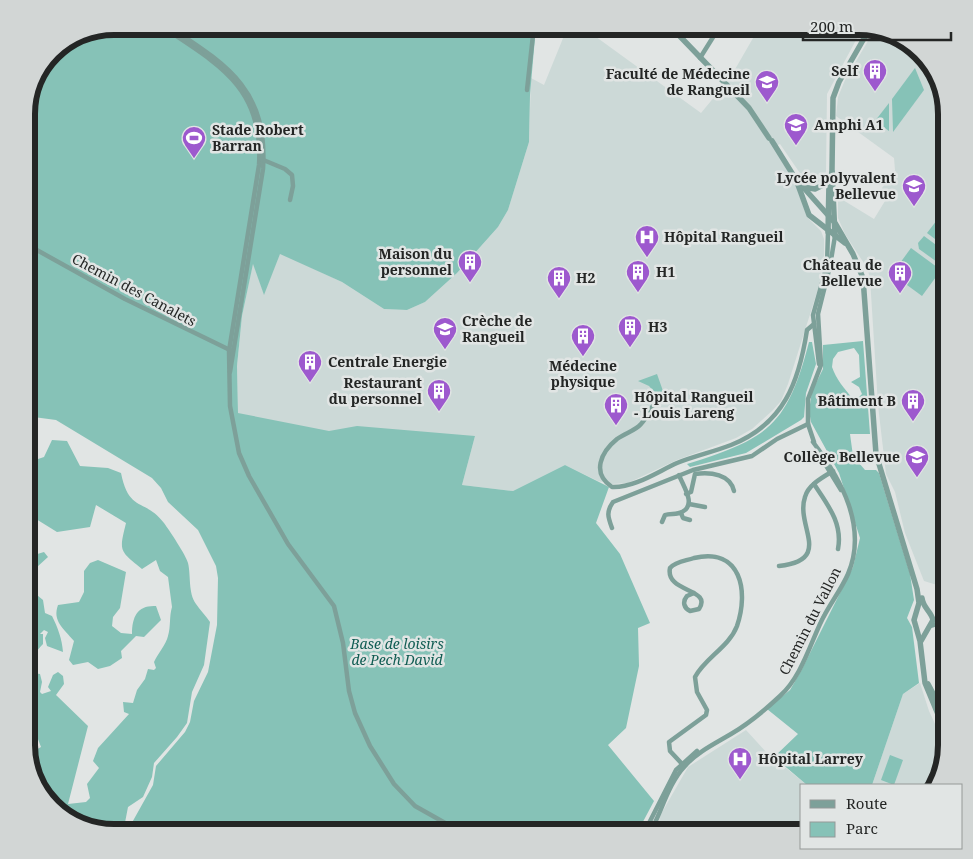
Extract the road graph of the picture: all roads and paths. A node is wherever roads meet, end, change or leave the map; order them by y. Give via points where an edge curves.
1 (174, 35) edge
2 (182, 35) edge
3 (533, 35) edge
4 (678, 35) edge
5 (714, 35) edge
6 (865, 36) edge
7 (700, 58) junction
8 (527, 90) dead end
9 (261, 159) junction
10 (832, 170) junction
11 (795, 178) junction
12 (828, 182) junction
13 (803, 187) junction
14 (290, 200) dead end
15 (829, 216) junction
16 (835, 223) junction
17 (828, 232) junction
18 (835, 236) junction
19 (847, 244) junction
20 (35, 249) edge
21 (816, 328) junction
22 (806, 339) junction
23 (231, 351) junction
24 (654, 404) dead end
25 (808, 424) junction
26 (832, 471) junction
27 (679, 475) junction
28 (814, 484) junction
29 (734, 491) dead end
30 (686, 494) junction
31 (689, 504) junction
32 (705, 507) dead end
33 (681, 513) junction
34 (690, 520) dead end
35 (662, 522) dead end
36 (612, 528) dead end
37 (838, 549) dead end
38 (779, 566) dead end
39 (910, 566) junction
40 (681, 587) junction
41 (694, 593) junction
42 (685, 598) junction
43 (927, 610) junction
44 (916, 613) junction
45 (933, 617) junction
46 (938, 621) edge
47 (938, 624) edge
48 (916, 626) junction
49 (928, 627) junction
50 (920, 641) junction
51 (924, 673) junction
52 (938, 702) edge
53 (938, 716) edge
54 (683, 765) junction
55 (447, 824) edge
56 (648, 824) edge
57 (654, 824) edge

1 - 9 street via 216,63 234,80 251,109
2 - 9 street via 218,59 237,77 252,99 262,136
3 - 8 street
4 - 7 street
5 - 7 street
6 - 10 street via 833,98
7 - 11 street via 748,108
9 - 14 street via 292,175
9 - 23 street
10 - 12 street
10 - 16 street
11 - 13 street
11 - 17 street via 809,215
12 - 13 street via 815,189
12 - 15 street
13 - 15 street
15 - 16 street
15 - 17 street
16 - 18 street
16 - 19 street
17 - 18 street
17 - 21 street, Chemin du Vallon via 827,265 815,309
18 - 19 street
18 - 21 street, Chemin du Vallon
19 - 39 street via 865,285 876,454
20 - 23 street, Chemin des Canalets via 125,299
21 - 22 street
21 - 22 street via 808,330
21 - 25 street, Chemin du Vallon via 821,358 809,393
22 - 24 street via 790,396 779,412 755,433 630,484 612,487 599,471 601,458 616,440 642,424
23 - 55 street via 229,381 235,437 245,468 288,544 334,606 349,691 370,746 394,784 415,806
25 - 26 street, Chemin du Vallon via 814,442
25 - 27 street via 776,438 752,456
26 - 28 street
26 - 54 street, Chemin du Vallon via 846,500 856,536 853,560 794,678 775,700 733,733
27 - 30 street
27 - 36 street via 613,502 608,509
28 - 37 street via 837,523
28 - 38 street via 803,501 810,539 808,552 801,561
29 - 30 street via 726,477 702,473 695,474 691,492
30 - 31 street
31 - 32 street
31 - 33 street
33 - 34 street via 683,518
33 - 35 street via 665,515
39 - 43 street
39 - 44 street via 918,596
40 - 41 street
40 - 42 street
40 - 54 street via 670,576 673,564 714,556 732,565 740,579 743,597 734,632 695,677 706,715 669,742 670,751
41 - 42 street
41 - 42 street via 702,601 696,610 688,609 684,604
43 - 44 street
43 - 45 street
44 - 48 street
45 - 46 street
45 - 49 street
47 - 49 street
48 - 49 street
48 - 50 street
49 - 50 street
50 - 51 street
51 - 52 street
51 - 53 street
54 - 56 street, Chemin du Vallon via 672,777
54 - 57 street, Chemin du Vallon

